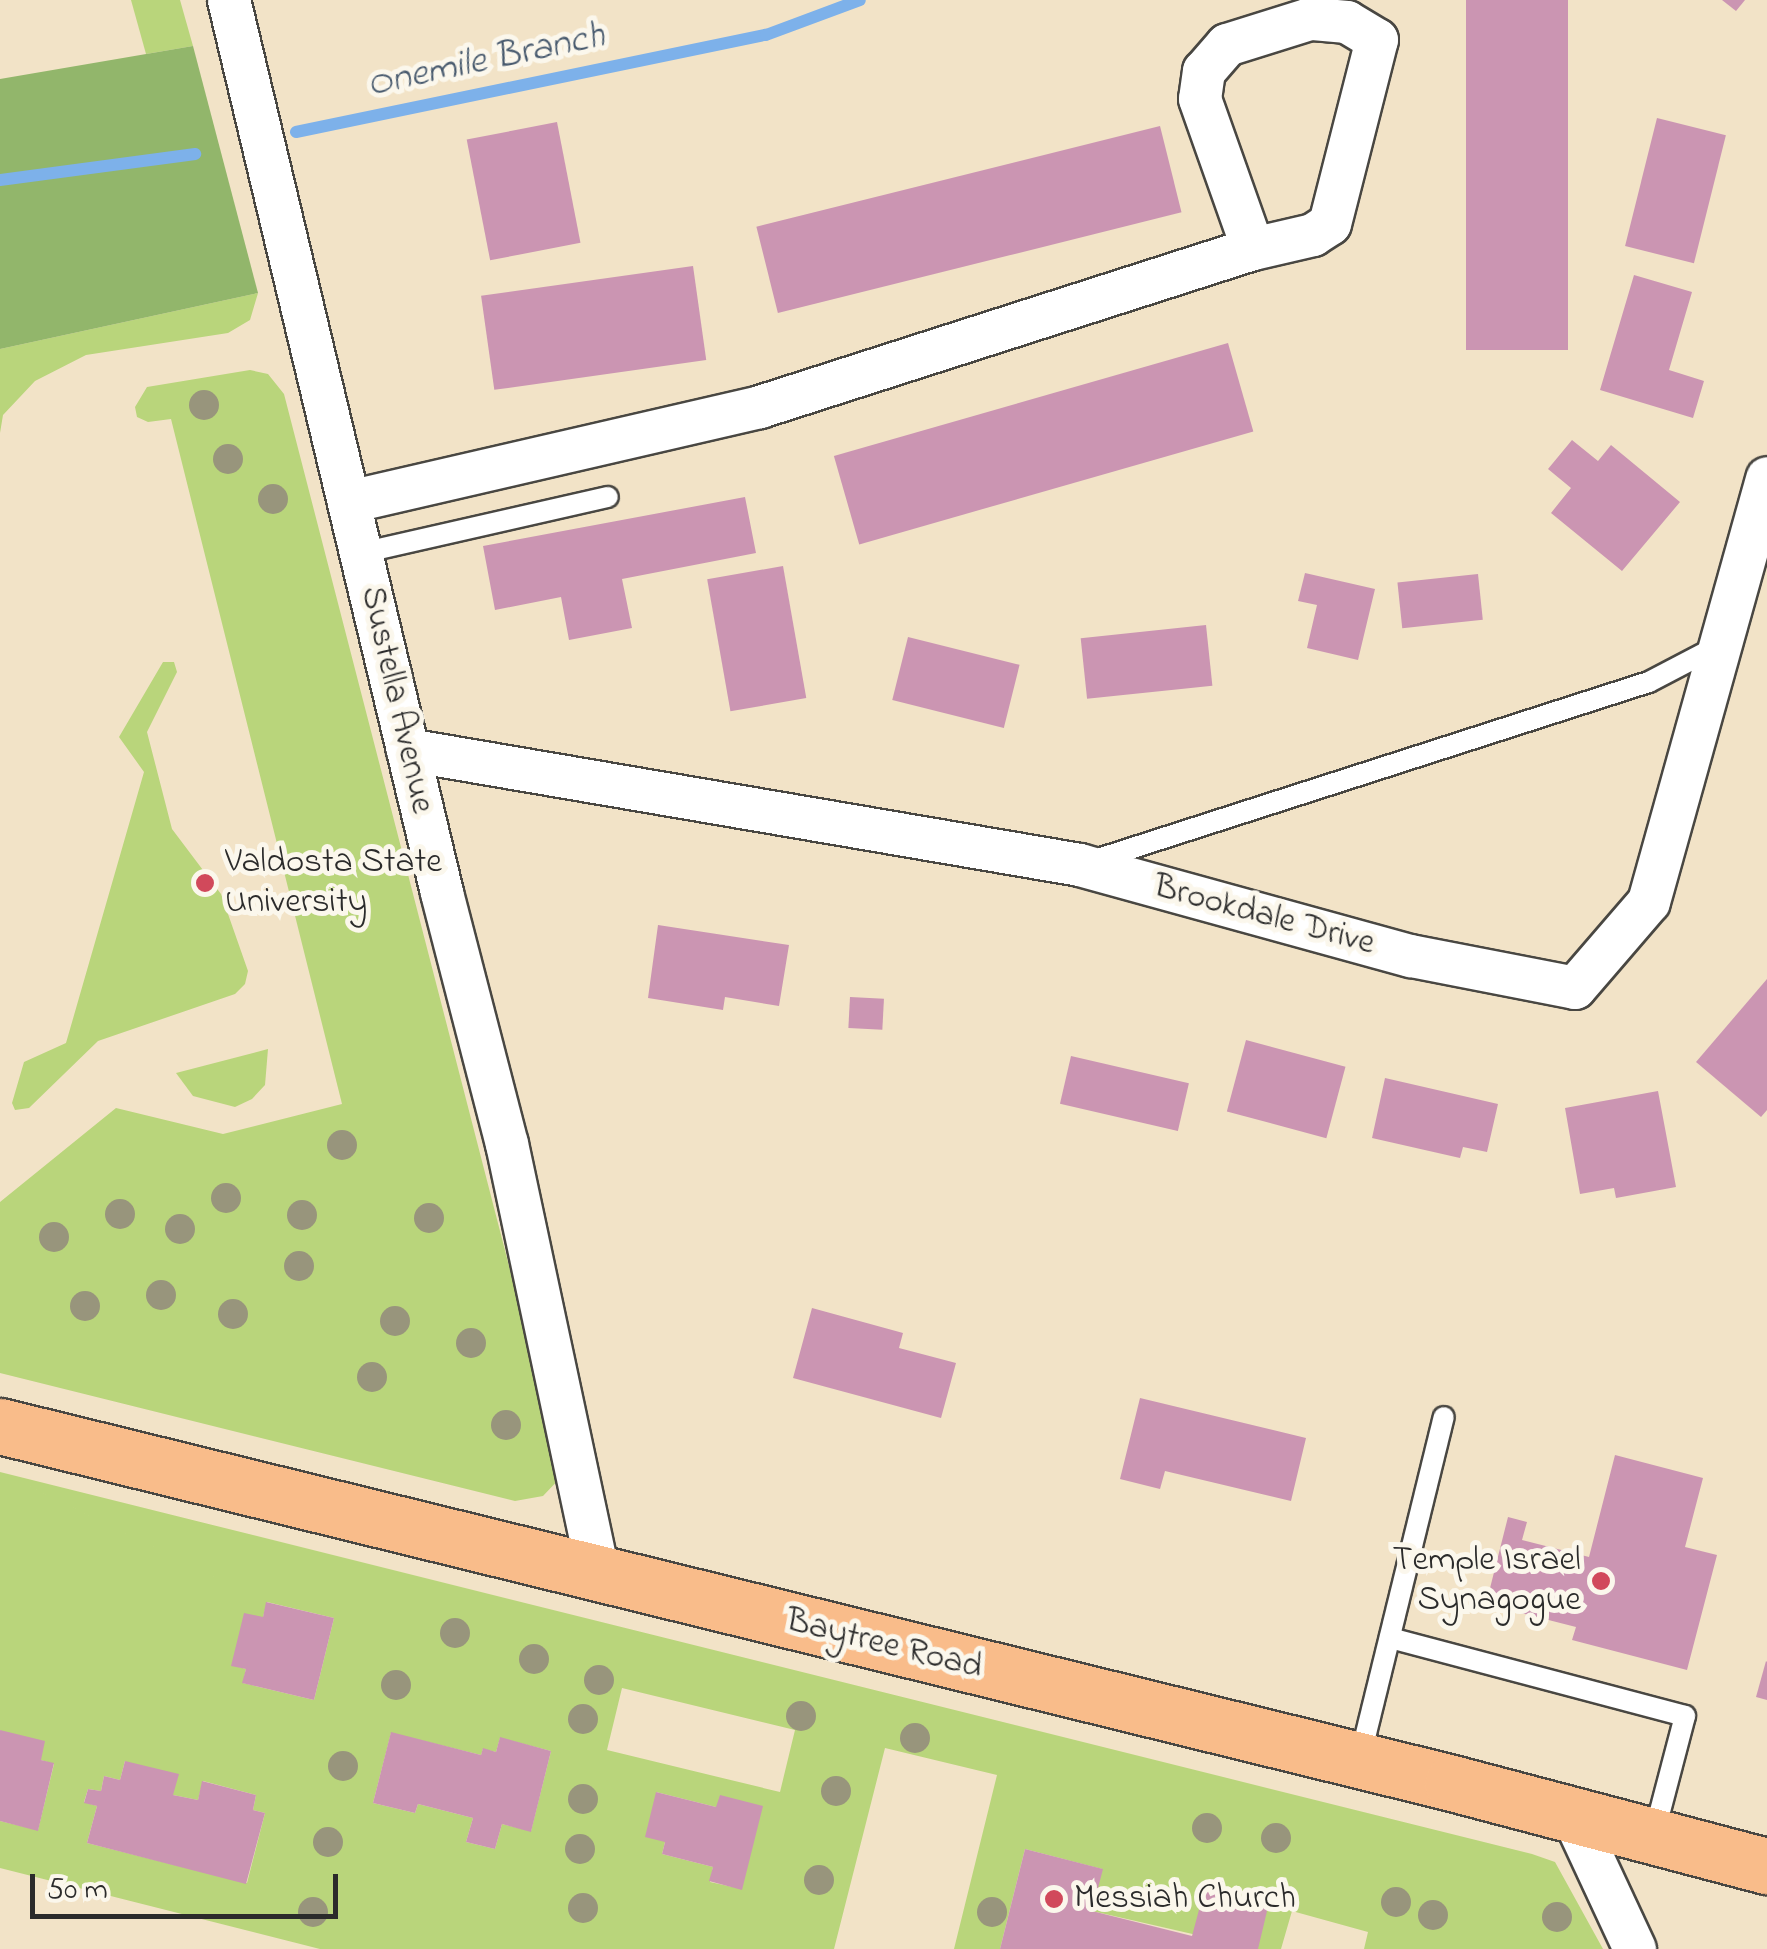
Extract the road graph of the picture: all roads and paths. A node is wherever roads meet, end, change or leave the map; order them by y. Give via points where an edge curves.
1 (229, 0) edge
2 (1253, 248) junction
3 (1767, 478) edge
4 (608, 497) dead end
5 (349, 502) junction
6 (361, 553) junction
7 (1722, 644) junction
8 (408, 750) junction
9 (1080, 865) junction
10 (1444, 1417) dead end
11 (0, 1426) edge
12 (599, 1576) junction
13 (1390, 1638) junction
14 (1360, 1760) junction
15 (1572, 1814) junction
16 (1653, 1836) junction
17 (1767, 1866) edge
18 (1635, 1949) edge

1 - 5 street, Sustella Avenue
2 - 2 street via 1200,99 1204,71 1227,45 1310,19 1348,22 1377,40 1330,224 1312,235
2 - 5 street via 760,407
3 - 7 street, Brookdale Drive
4 - 6 lane
5 - 6 street, Sustella Avenue
6 - 8 street, Sustella Avenue
7 - 9 lane via 1650,682
7 - 9 street, Brookdale Drive via 1649,902 1576,988 1412,956
8 - 9 street, Brookdale Drive
8 - 12 street, Sustella Avenue via 507,1144
10 - 13 lane
11 - 12 main road, Baytree Road
12 - 14 main road, Baytree Road
13 - 14 lane
13 - 16 lane via 1685,1716
14 - 15 main road, Baytree Road
15 - 16 main road, Baytree Road
15 - 18 street
16 - 17 main road, Baytree Road

